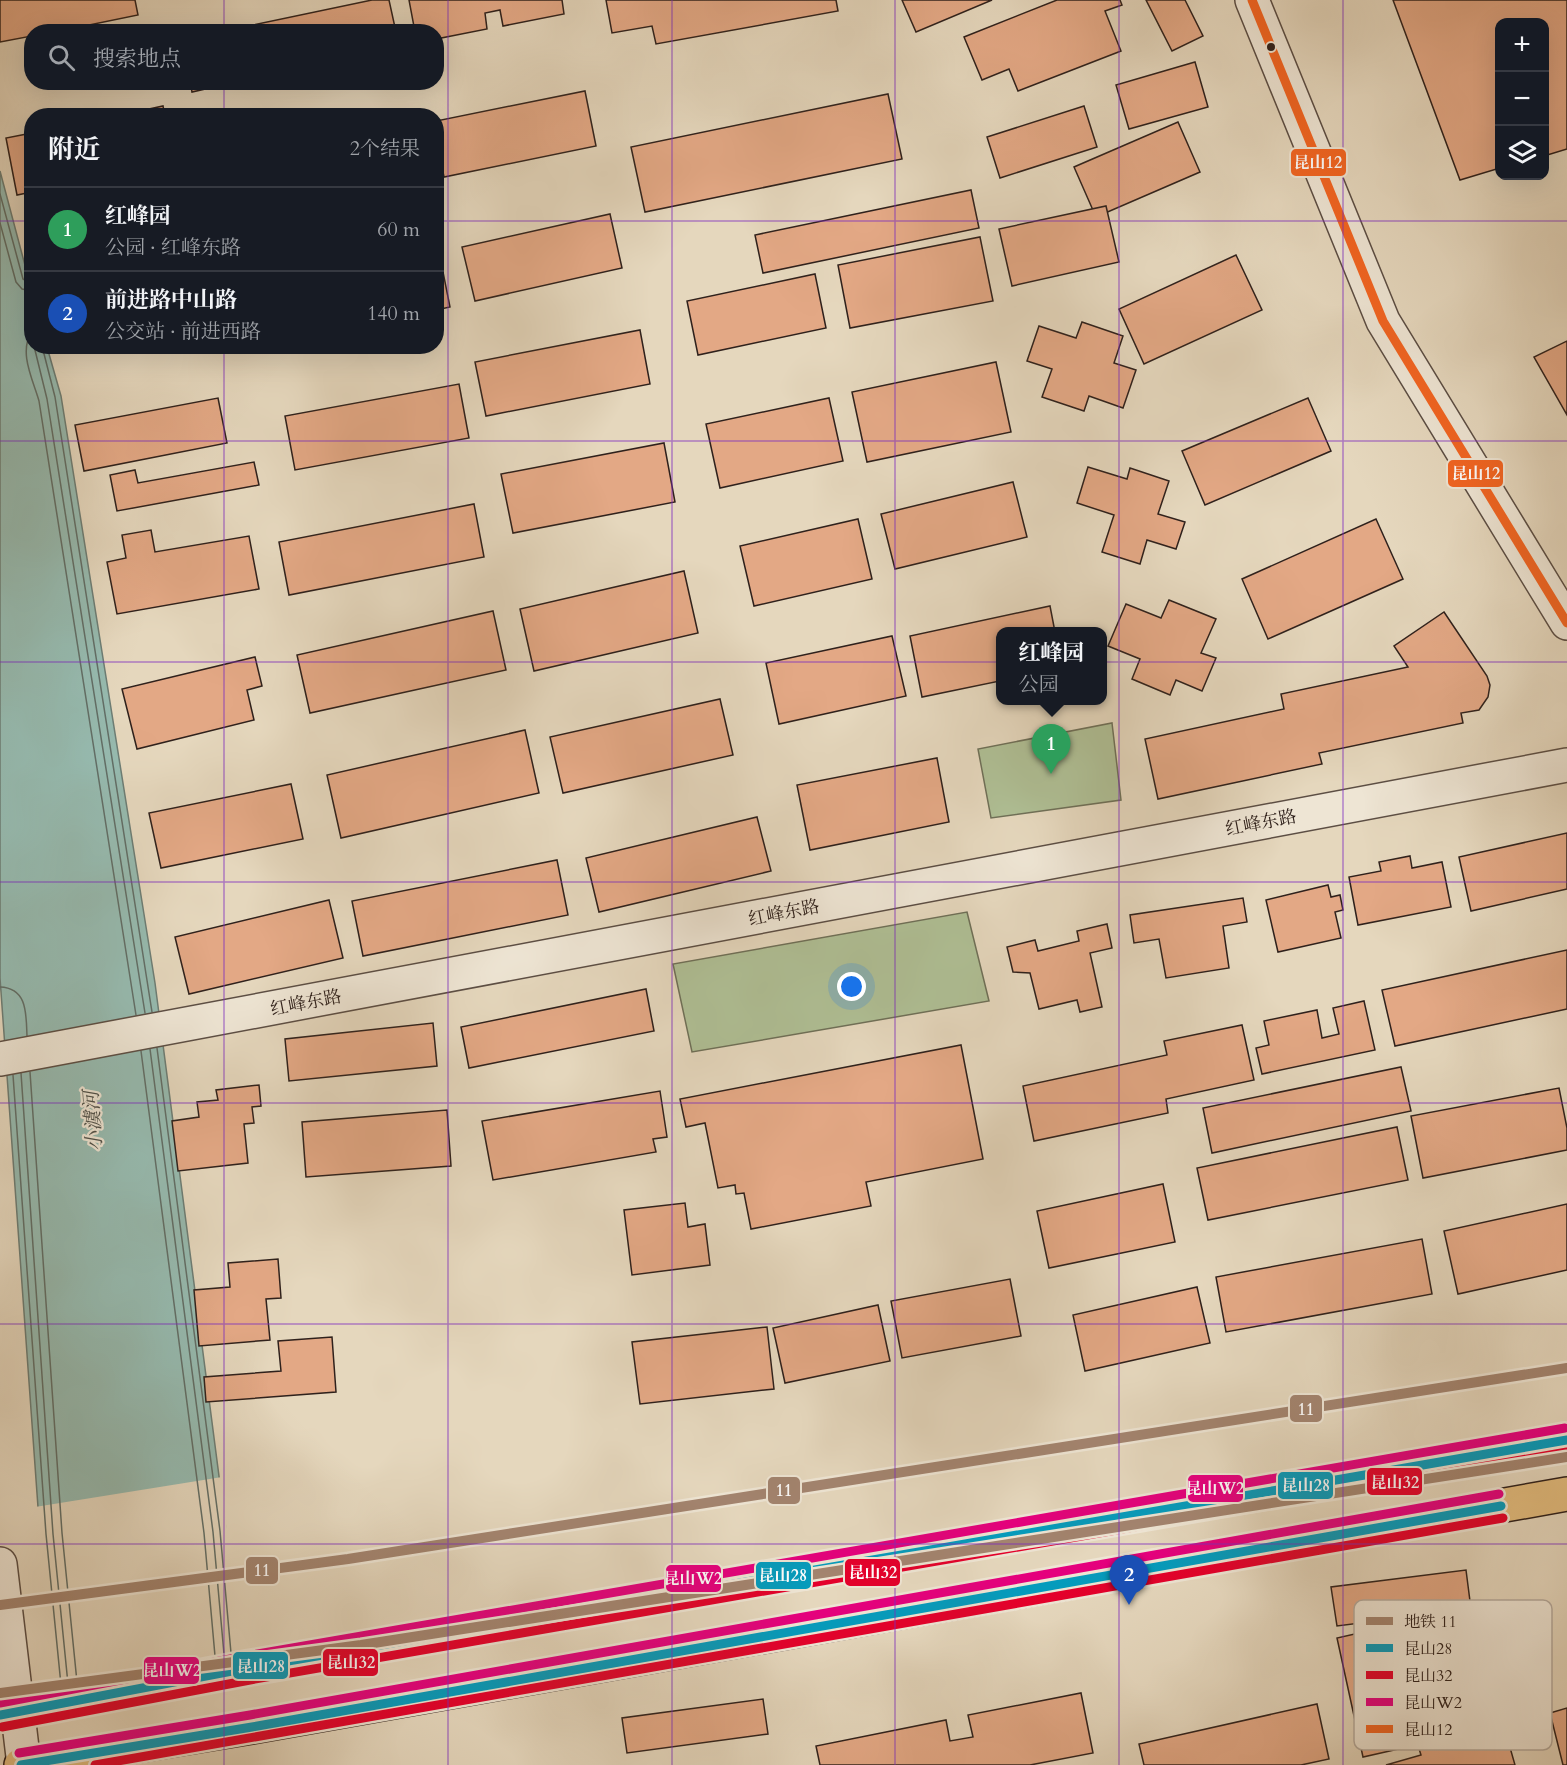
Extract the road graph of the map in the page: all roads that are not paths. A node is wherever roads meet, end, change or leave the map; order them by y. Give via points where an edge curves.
1 (1252, 0) edge
2 (1567, 623) edge
3 (1567, 765) edge
4 (0, 1059) edge
5 (1567, 1440) edge
6 (1567, 1494) edge
7 (0, 1564) edge
8 (22, 1712) edge
9 (30, 1763) edge

1 - 2 street via 1383,321
3 - 4 street, 红峰东路
5 - 8 main road via 248,1668
6 - 9 main road
7 - 8 street
8 - 9 street

